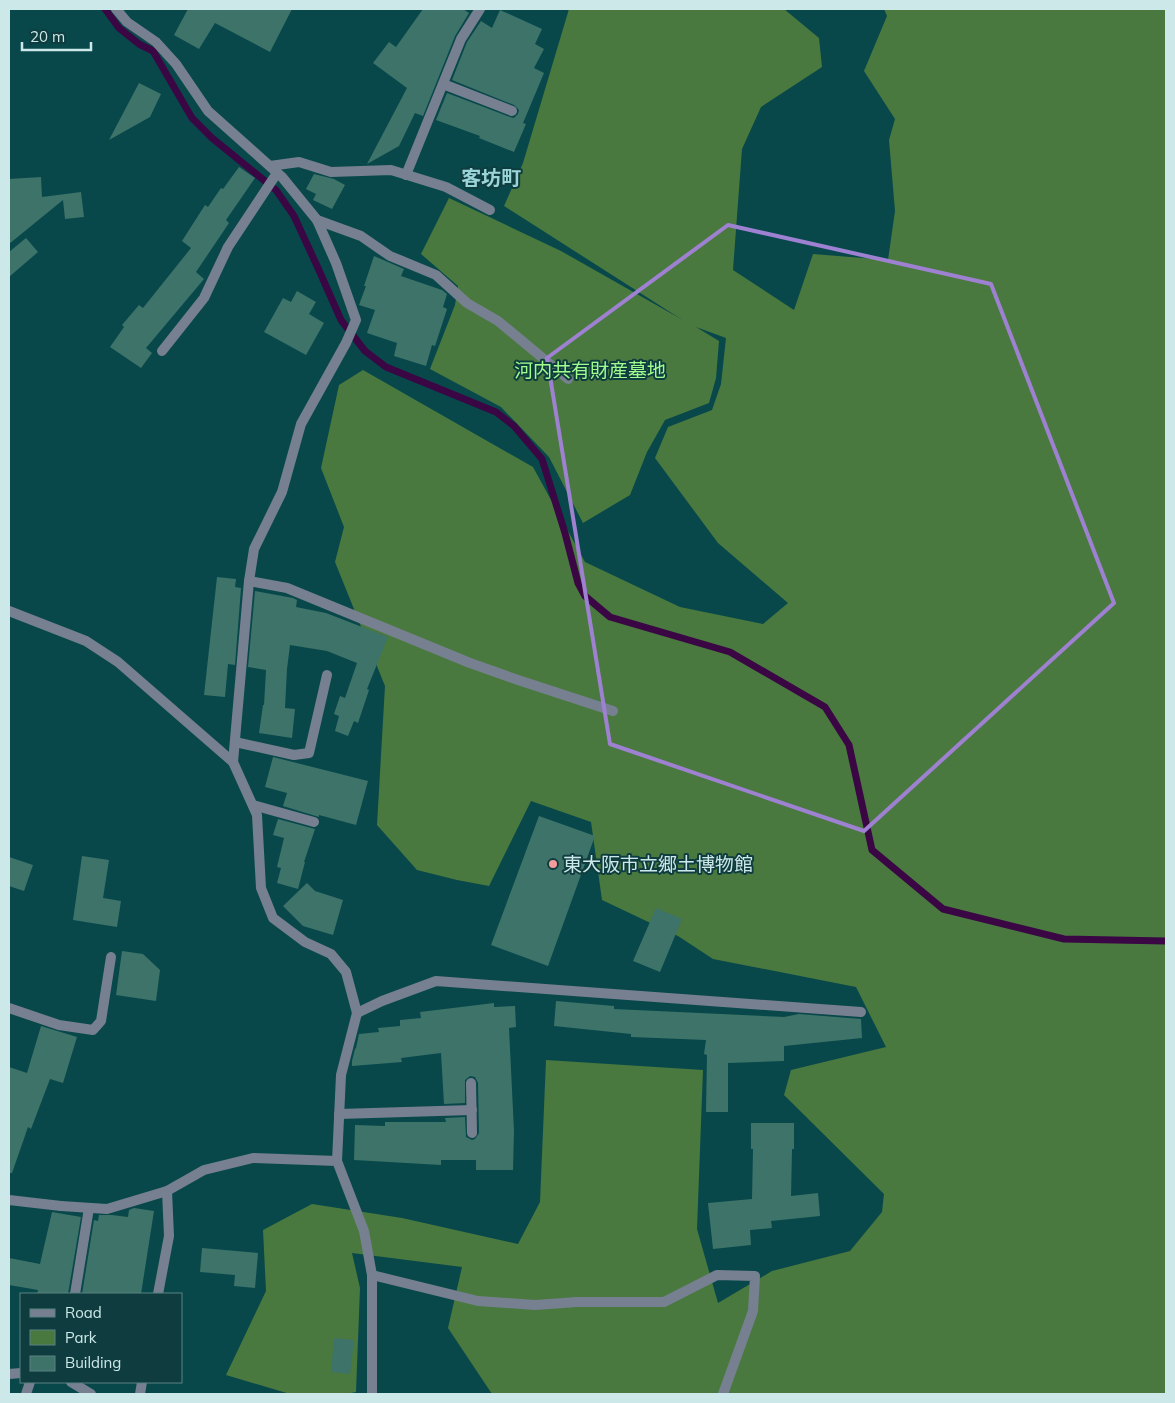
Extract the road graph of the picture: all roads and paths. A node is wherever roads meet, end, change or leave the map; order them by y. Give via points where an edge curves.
1 (116, 9) edge
2 (480, 9) edge
3 (443, 84) junction
4 (512, 111) dead end
5 (273, 169) junction
6 (406, 175) junction
7 (490, 210) dead end
8 (317, 220) junction
9 (162, 351) dead end
10 (568, 379) dead end
11 (249, 581) junction
12 (9, 612) edge
13 (327, 675) dead end
14 (613, 711) dead end
15 (235, 742) junction
16 (233, 762) junction
17 (253, 805) junction
18 (314, 822) dead end
19 (111, 958) dead end
20 (9, 1008) edge
21 (861, 1012) dead end
22 (357, 1013) junction
23 (471, 1083) dead end
24 (472, 1110) junction
25 (339, 1114) junction
26 (472, 1133) dead end
27 (337, 1161) junction
28 (167, 1191) junction
29 (9, 1200) edge
30 (89, 1208) junction
31 (372, 1275) junction
32 (75, 1293) edge
33 (158, 1293) edge
34 (73, 1383) edge
35 (92, 1394) edge
36 (372, 1394) edge
37 (723, 1394) edge

1 - 5 street via 127,22 156,42 176,64 208,111
2 - 3 street via 461,39
3 - 4 street
3 - 6 street
5 - 6 street via 299,162 331,172 391,170
5 - 8 street
5 - 9 street via 228,246 204,298
6 - 7 street via 446,187
8 - 10 street via 361,236 390,256 436,276 467,302 498,321
8 - 11 street via 356,320 301,424 282,492 254,549
11 - 14 street via 287,588 470,663
11 - 15 street
12 - 16 street via 86,641 118,662
13 - 15 street via 310,753 294,755
15 - 16 street
16 - 17 street
17 - 18 street
17 - 22 street via 257,815 261,888 274,918 305,942 331,954 346,972
19 - 20 street via 101,1021 93,1030 59,1025
21 - 22 street via 436,981
22 - 25 street via 341,1075
23 - 24 street
24 - 25 street
24 - 26 street
25 - 27 street
27 - 28 street via 253,1158 204,1170
27 - 31 street via 364,1231
28 - 30 street via 107,1209
28 - 33 street via 169,1236
29 - 30 street
30 - 32 street
31 - 36 street
31 - 37 street via 478,1301 535,1305 664,1302 717,1275 755,1276 753,1311
34 - 35 street

